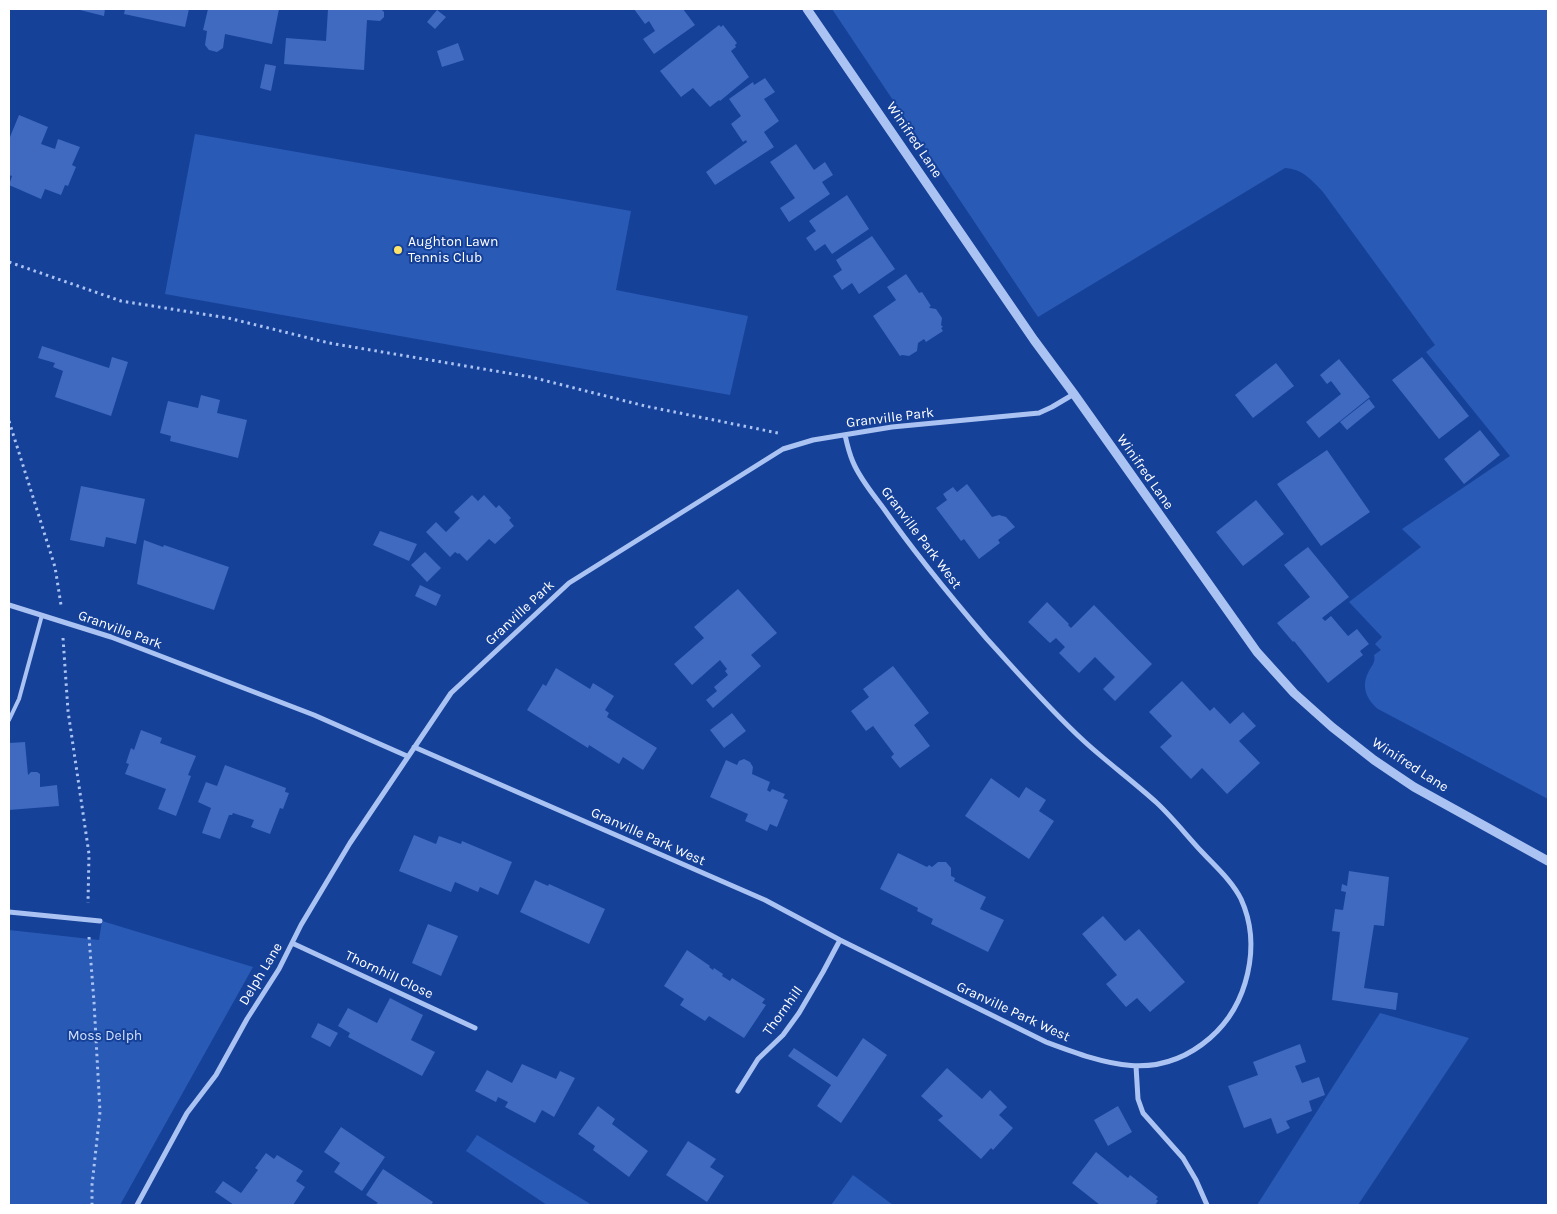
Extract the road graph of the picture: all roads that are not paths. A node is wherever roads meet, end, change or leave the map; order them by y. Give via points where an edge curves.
1 (807, 9) edge
2 (1074, 394) junction
3 (845, 435) junction
4 (9, 605) edge
5 (42, 615) junction
6 (9, 720) edge
7 (414, 747) junction
8 (407, 756) junction
9 (1548, 862) edge
10 (9, 912) edge
11 (100, 921) dead end
12 (840, 940) junction
13 (292, 943) junction
14 (476, 1028) dead end
15 (1136, 1066) junction
16 (738, 1091) dead end
17 (138, 1205) edge
18 (1207, 1205) edge

1 - 2 street, Winifred Lane
2 - 3 street, Granville Park via 1039,413 892,427
2 - 9 street, Winifred Lane via 1257,652 1294,693 1374,760 1414,787
3 - 7 street, Granville Park via 783,449 569,583 451,693
3 - 15 street, Granville Park West via 852,460 863,480 916,555 959,606 1046,703 1157,804 1230,881 1240,899 1248,919 1251,940 1246,981 1237,1004 1221,1029 1201,1046 1177,1060 1156,1066
4 - 5 street, Granville Park
5 - 6 lane via 19,699
5 - 8 street, Granville Park via 111,637 304,711
7 - 8 street, Granville Park
7 - 12 street, Granville Park West via 765,900
8 - 13 street, Delph Lane via 350,843
10 - 11 street
12 - 15 street, Granville Park West via 1046,1042 1081,1055
12 - 16 street, Thornhill via 799,1013 783,1035 758,1059
13 - 14 street, Thornhill Close
13 - 17 street, Delph Lane via 216,1075 187,1114
15 - 18 street via 1142,1113 1183,1158

